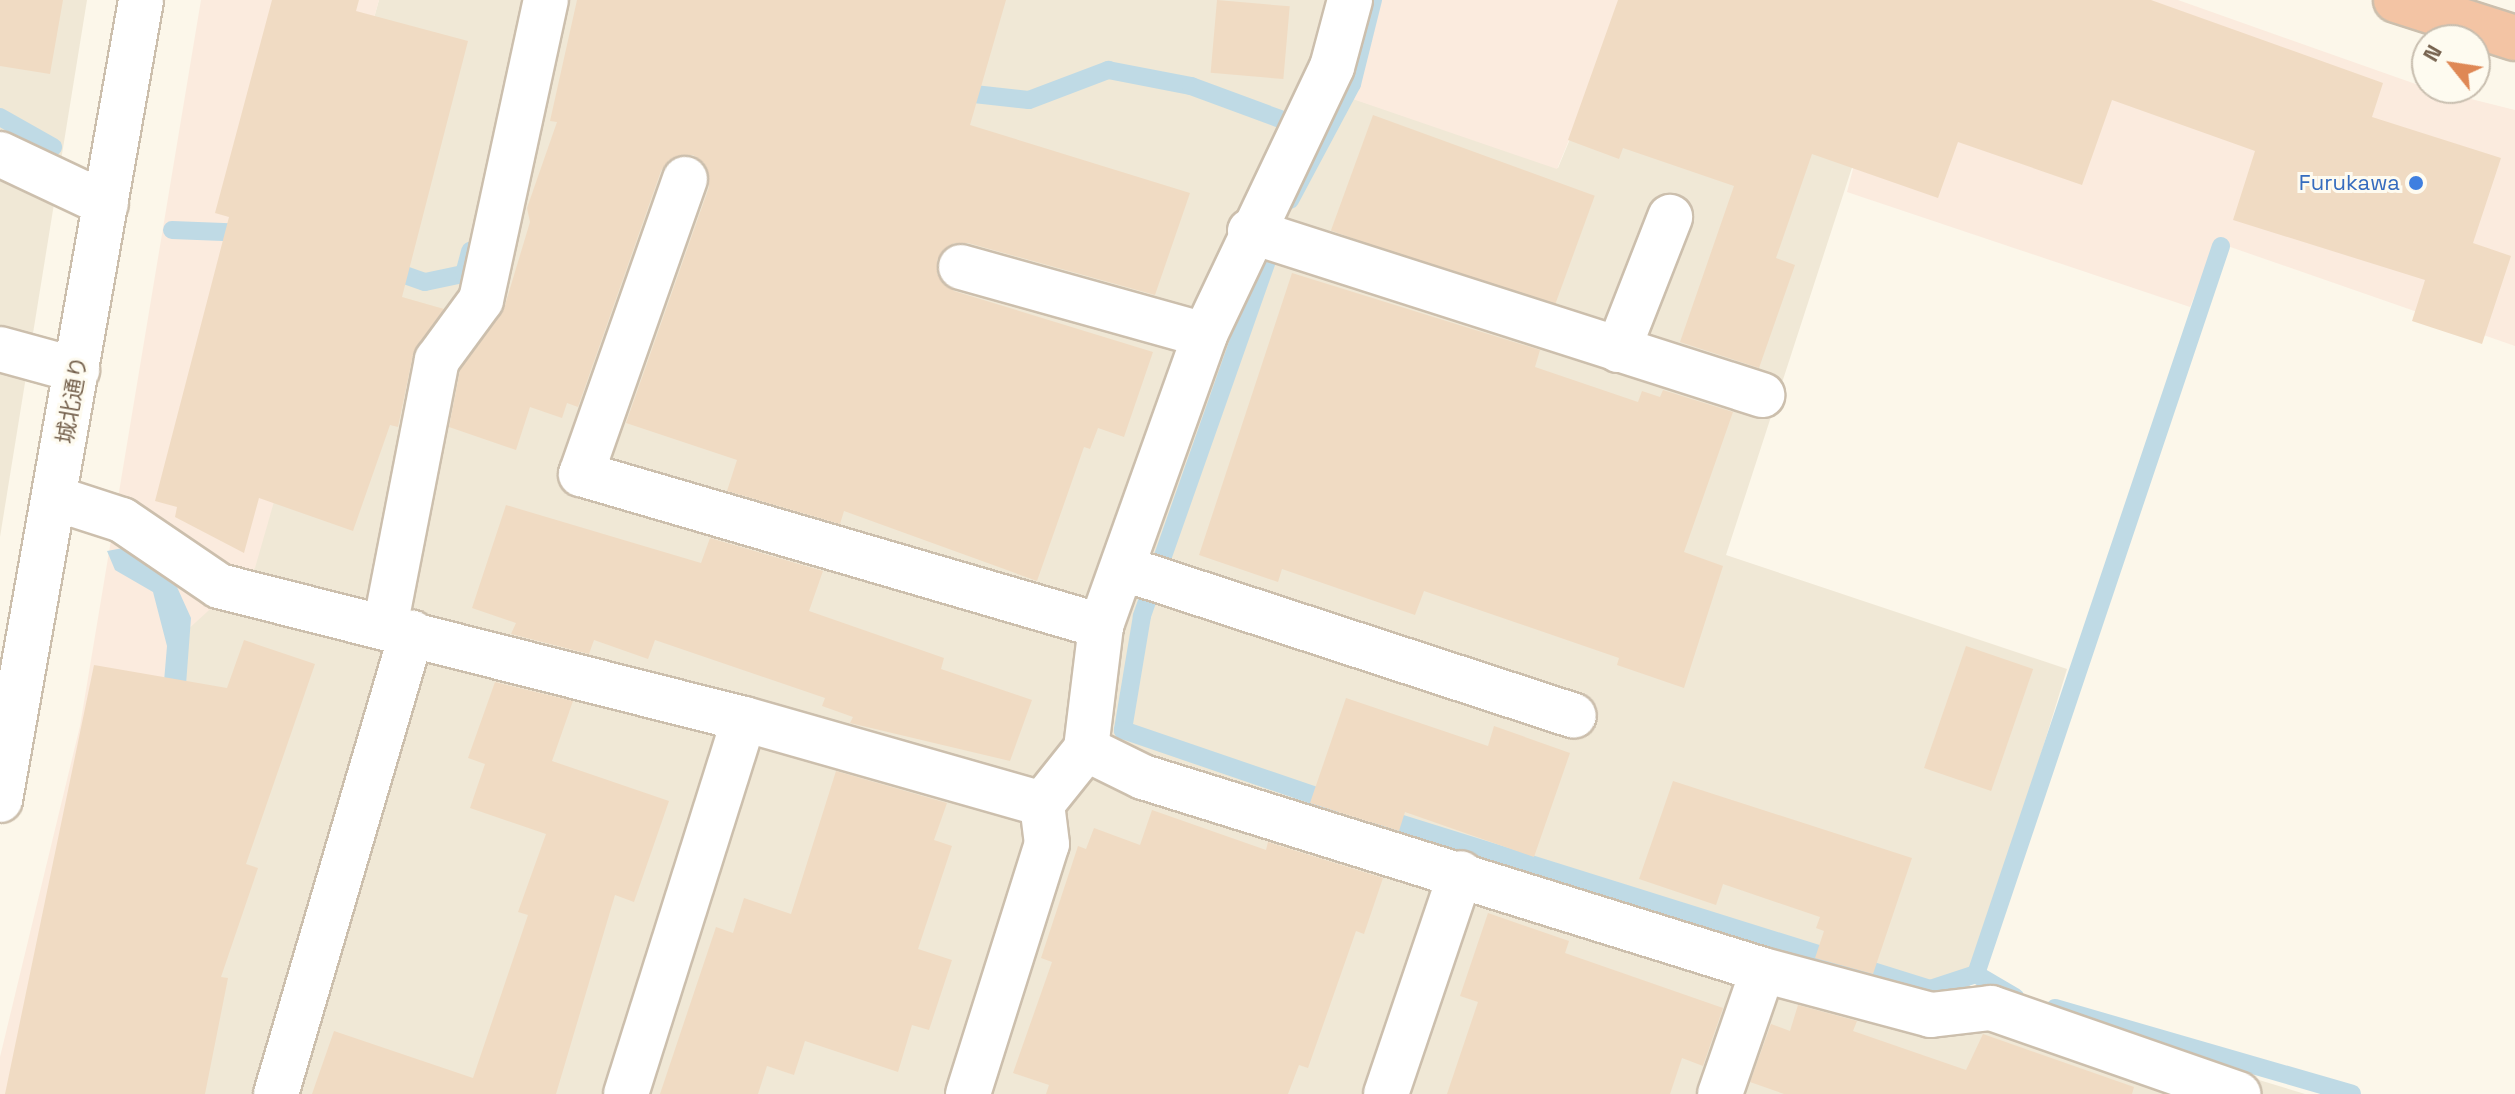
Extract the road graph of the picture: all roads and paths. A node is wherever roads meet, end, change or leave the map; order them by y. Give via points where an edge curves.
1 (141, 0) edge
2 (546, 0) edge
3 (1350, 0) edge
4 (2396, 0) edge
5 (2515, 38) edge
6 (0, 154) edge
7 (685, 179) dead end
8 (106, 204) junction
9 (1670, 217) dead end
10 (1250, 231) junction
11 (961, 267) dead end
12 (1205, 335) junction
13 (0, 349) edge
14 (1618, 350) junction
15 (77, 370) junction
16 (1762, 395) dead end
17 (54, 498) junction
18 (1125, 569) junction
19 (1101, 626) junction
20 (399, 630) junction
21 (1574, 716) dead end
22 (744, 719) junction
23 (1086, 749) junction
24 (3, 774) edge
25 (1042, 804) junction
26 (1461, 873) junction
27 (1763, 970) junction
28 (2160, 1082) edge
29 (276, 1094) edge
30 (626, 1094) edge
31 (968, 1094) edge
32 (1386, 1094) edge
33 (1720, 1094) edge
34 (2238, 1094) edge

1 - 8 street, 城北通り
2 - 20 street via 481,300 437,360
3 - 10 street via 1332,67
4 - 5 highway
6 - 8 street
7 - 19 street via 581,474
8 - 15 street, 城北通り
9 - 14 street
10 - 12 street
10 - 14 street
11 - 12 street
12 - 18 street
13 - 15 street
14 - 16 street
15 - 17 street, 城北通り
17 - 20 street via 122,520 219,586
17 - 24 street, 城北通り
18 - 19 street
18 - 21 street
19 - 23 street
20 - 22 street
20 - 29 street
22 - 25 street
22 - 30 street
23 - 25 street
23 - 26 street via 1143,777
25 - 31 street via 1047,844
26 - 27 street
26 - 32 street
27 - 28 street via 1931,1015 1991,1008
27 - 33 street
28 - 34 street

